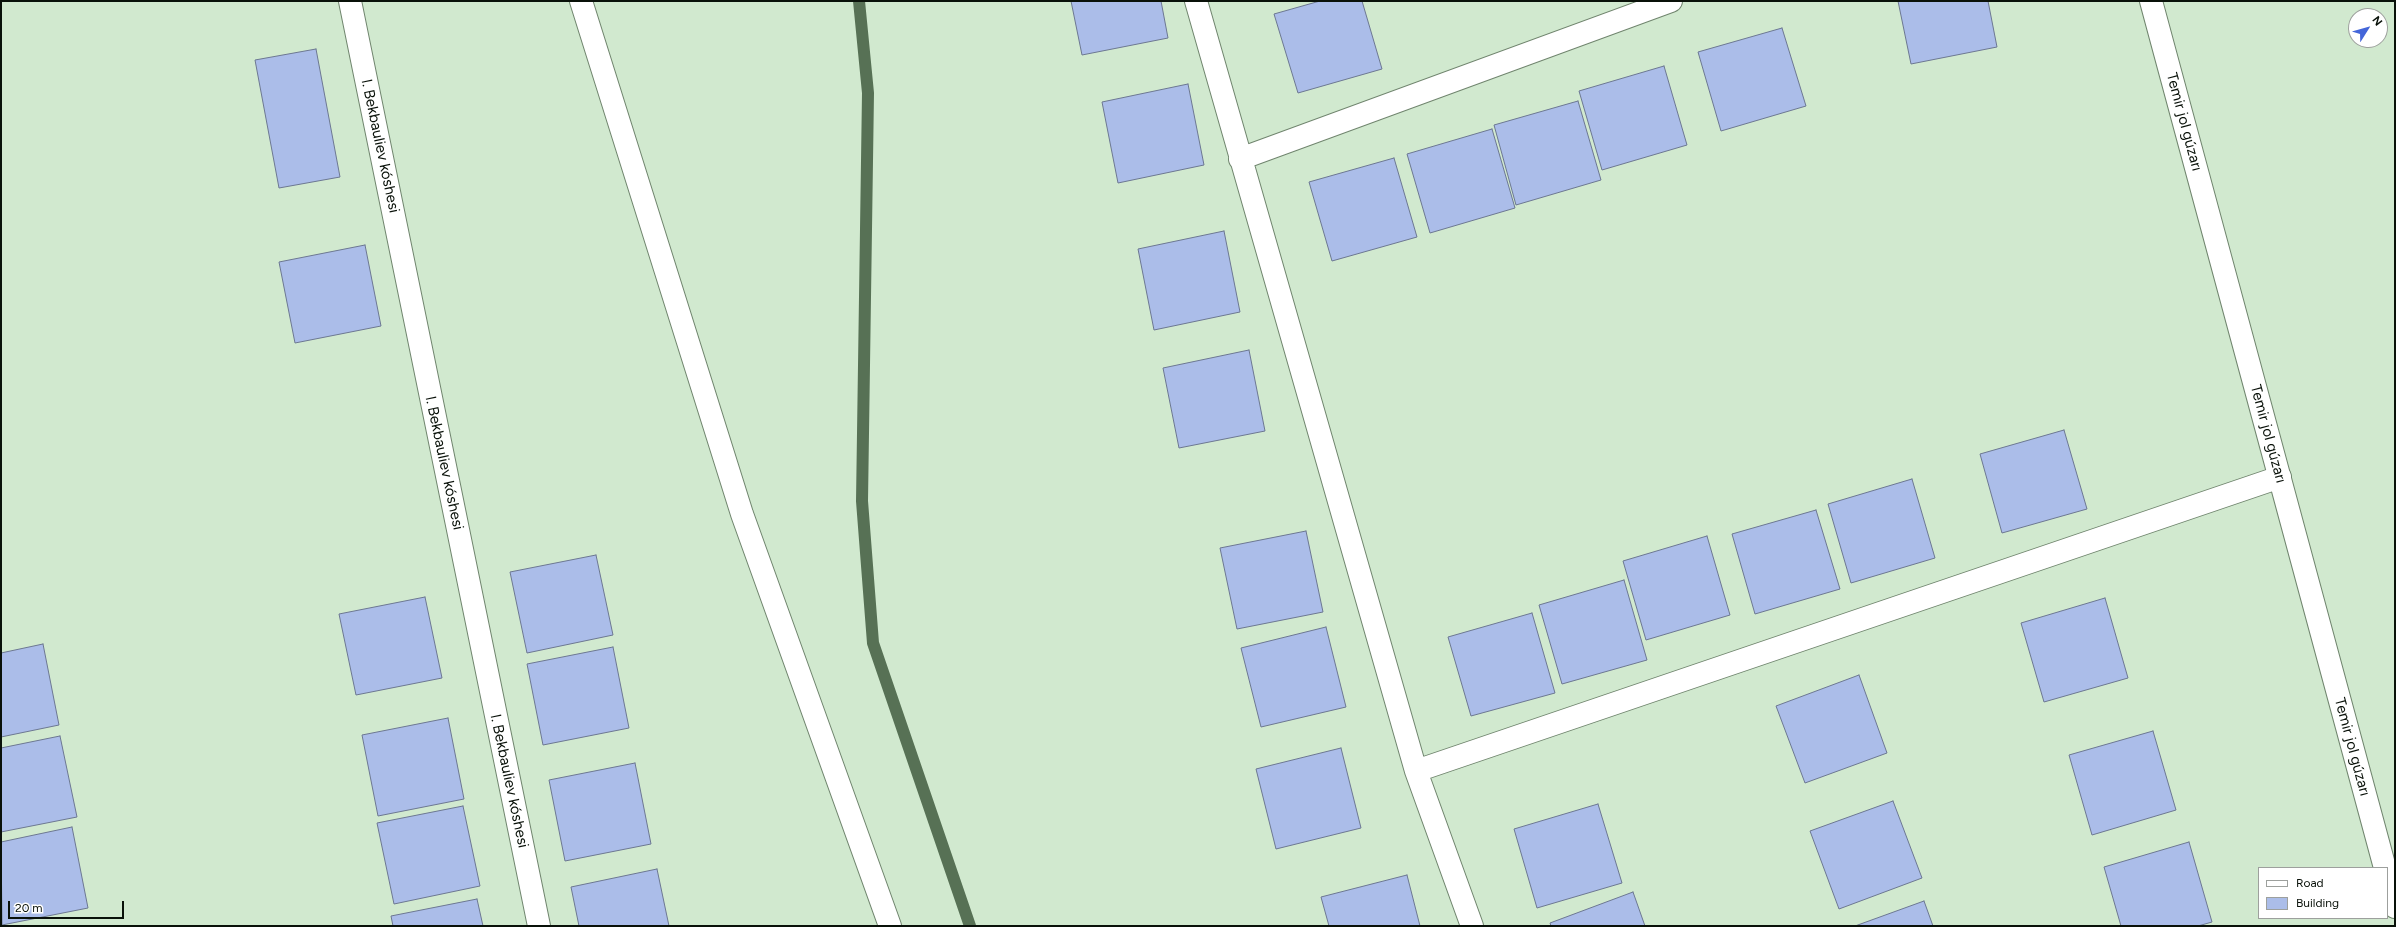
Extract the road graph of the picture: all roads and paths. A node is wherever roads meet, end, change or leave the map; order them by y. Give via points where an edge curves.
1 (350, 1) edge
2 (581, 1) edge
3 (1196, 1) edge
4 (1672, 1) edge
5 (2151, 1) edge
6 (1240, 159) junction
7 (2280, 477) junction
8 (1416, 771) junction
9 (2385, 867) edge
10 (2388, 881) edge
11 (2395, 907) edge
12 (539, 926) edge
13 (890, 926) edge
14 (1472, 926) edge

1 - 12 street, I. Bekbauliev kóshesi
2 - 13 street via 742,514
3 - 6 street
4 - 6 street
5 - 7 street, Temir jol gúzarı
6 - 8 street
7 - 8 street
7 - 9 street, Temir jol gúzarı
8 - 14 street
10 - 11 street

